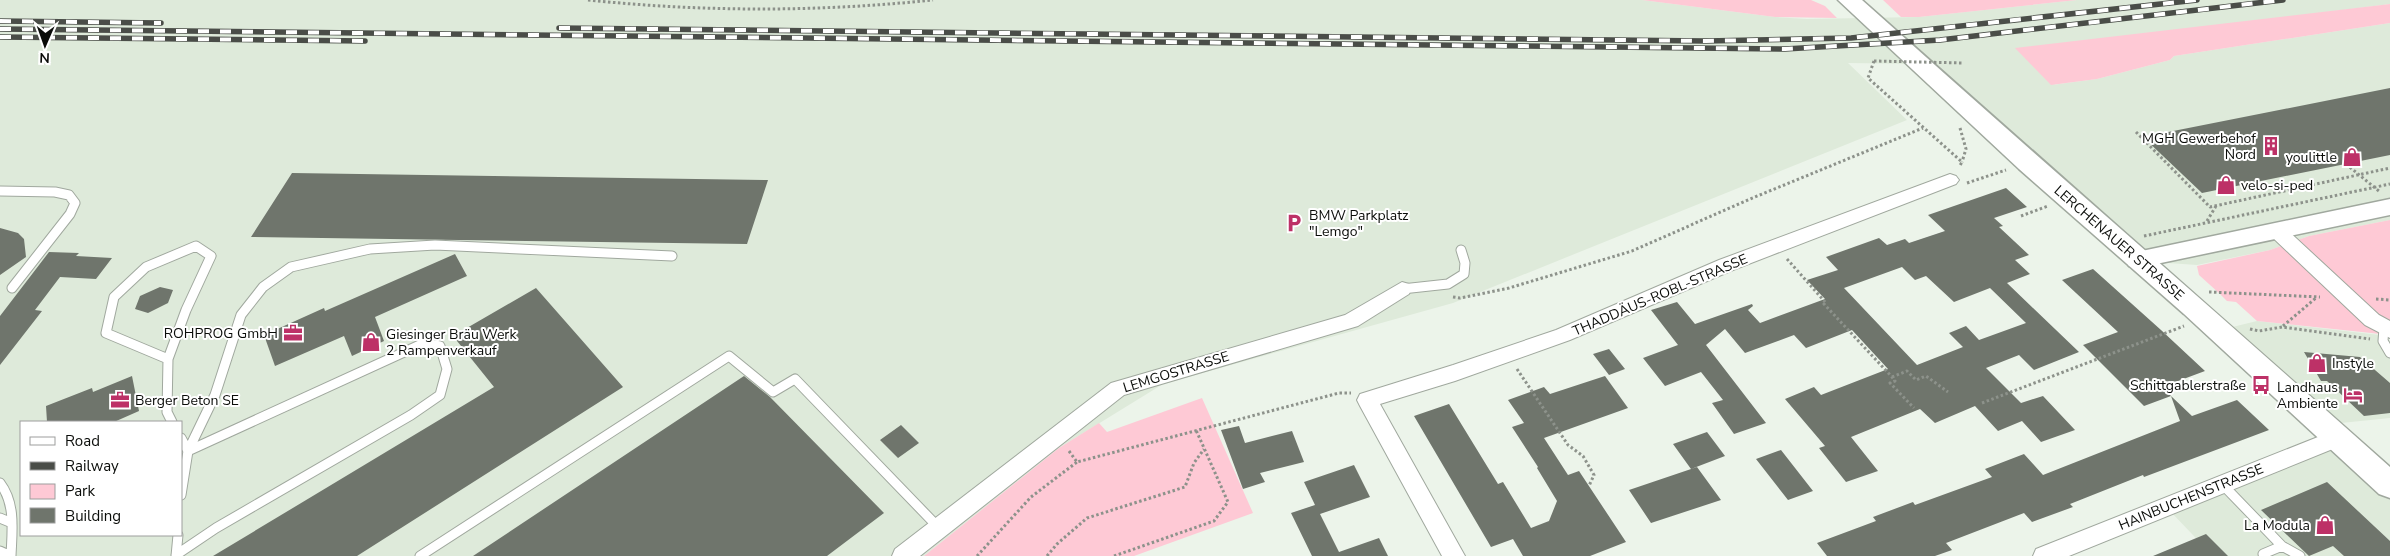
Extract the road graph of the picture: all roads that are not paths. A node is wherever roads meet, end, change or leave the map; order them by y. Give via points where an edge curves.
1 (1849, 0) edge
2 (1958, 182) road end
3 (0, 191) edge
4 (2387, 202) edge
5 (2278, 232) junction
6 (2139, 248) junction
7 (1461, 250) dead end
8 (672, 256) dead end
9 (12, 288) dead end
10 (1402, 289) joint
11 (2386, 333) edge
12 (2390, 353) edge
13 (168, 359) junction
14 (172, 421) edge
15 (2338, 438) junction
16 (182, 440) edge
17 (188, 451) junction
18 (0, 483) edge
19 (2222, 484) junction
20 (2390, 485) edge
21 (182, 490) edge
22 (5, 502) edge
23 (0, 518) edge
24 (12, 523) junction
25 (939, 528) junction
26 (178, 536) edge
27 (2282, 546) junction
28 (0, 551) edge
29 (2263, 554) dead end
30 (11, 556) edge
31 (176, 556) edge
32 (420, 556) edge
33 (903, 556) edge
34 (1454, 556) edge
35 (2044, 556) edge
36 (2300, 556) edge

1 - 6 main road, LERCHENAUER STRASSE
2 - 34 street, THADDÄUS-ROBL-STRASSE via 1726,266 1563,335 1367,400
3 - 9 lane via 56,192 69,195 75,203 70,214
4 - 5 street
5 - 6 street
5 - 11 street
6 - 15 main road, LERCHENAUER STRASSE via 2206,320
7 - 10 lane via 1464,274 1448,284
8 - 17 lane via 435,245 370,249 291,266 263,287 241,315 214,395
10 - 25 street, LEMGOSTRASSE via 1351,321 1118,389
11 - 12 lane
13 - 13 lane via 211,256 196,246 146,267 114,297 106,334
13 - 14 lane via 167,412
15 - 19 street, HAINBUCHENSTRASSE
15 - 20 main road, LERCHENAUER STRASSE
16 - 17 lane
17 - 21 lane
17 - 31 lane via 424,343 440,346 447,369 440,395 216,528
18 - 22 lane via 6,489
19 - 27 lane
19 - 35 street, HAINBUCHENSTRASSE
22 - 24 lane
23 - 24 lane
24 - 30 lane
25 - 32 lane via 795,378 773,392 729,356
25 - 33 street, LEMGOSTRASSE
26 - 31 lane
27 - 29 lane
27 - 36 lane
28 - 30 lane

